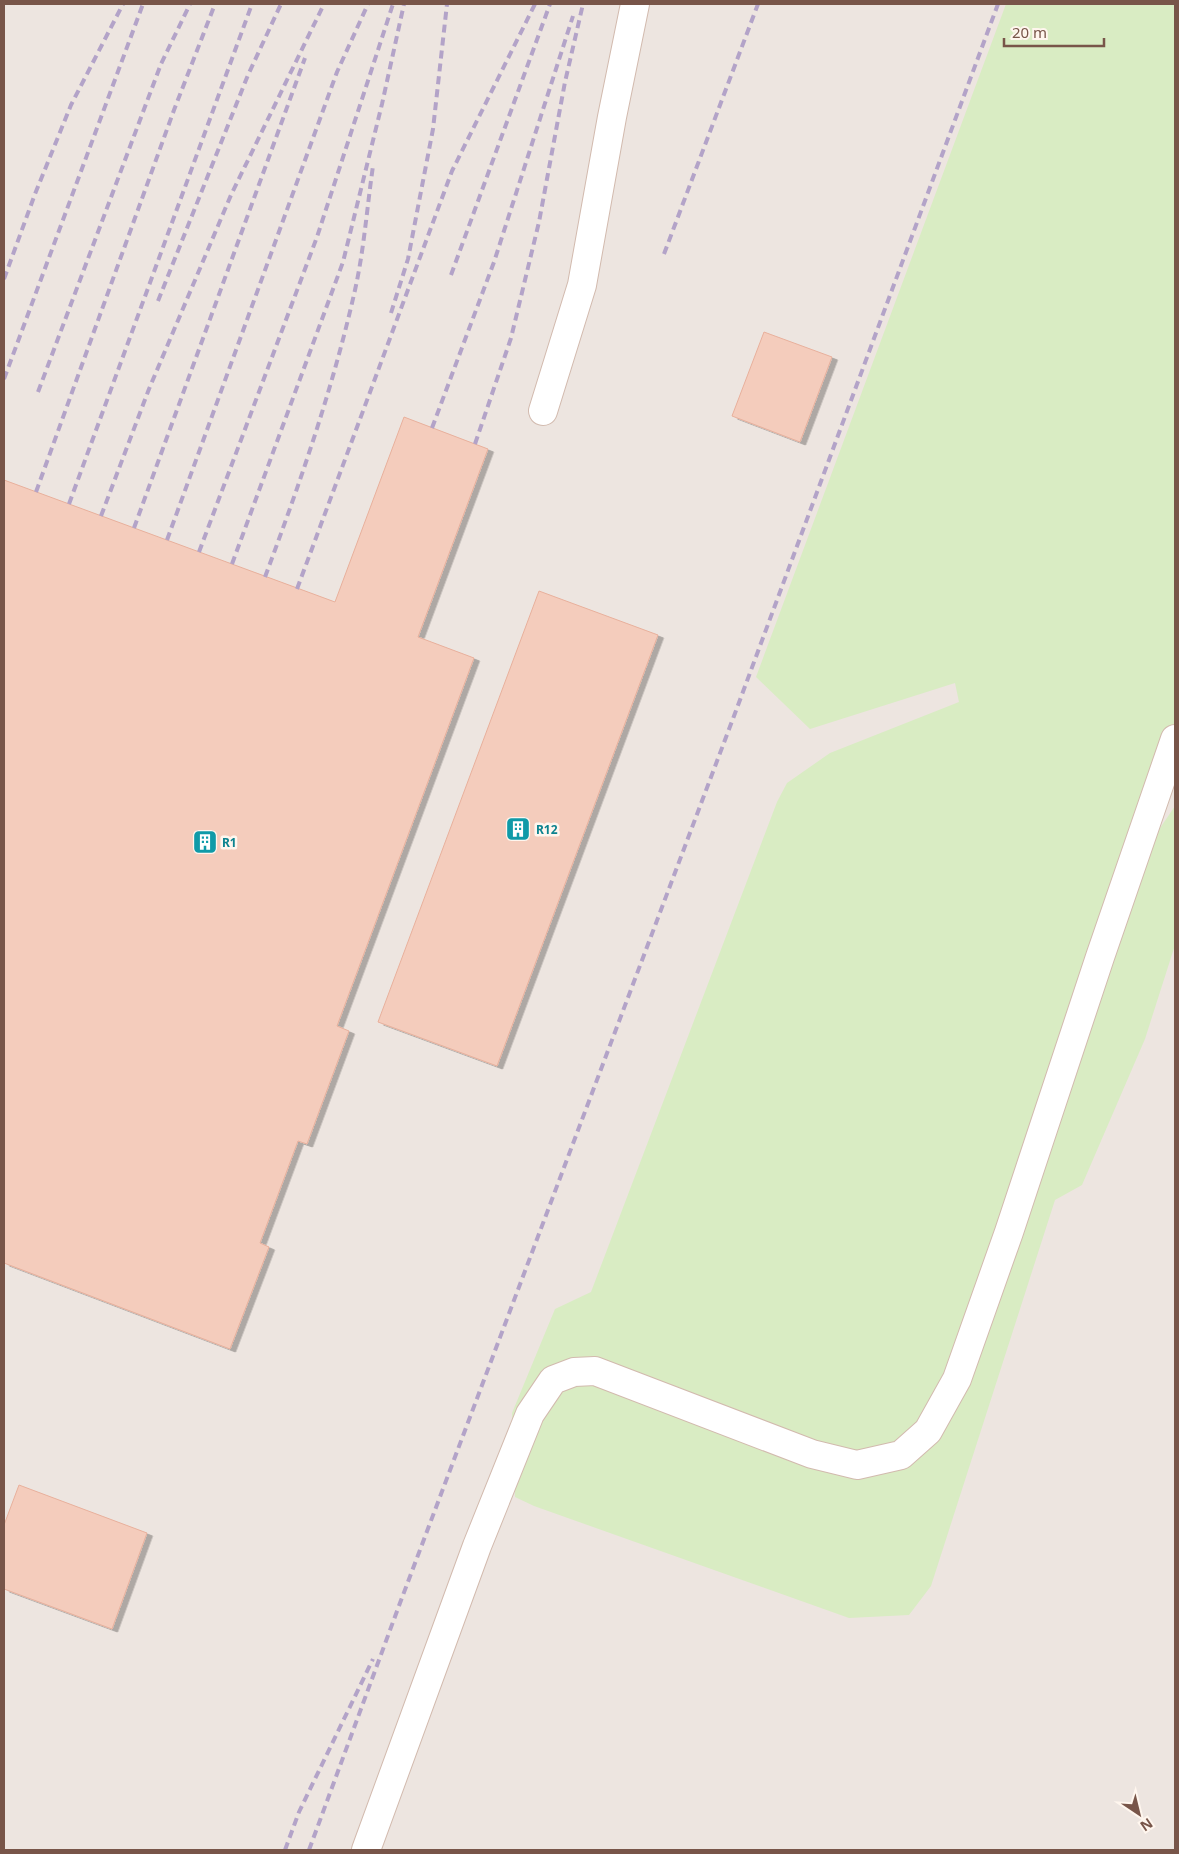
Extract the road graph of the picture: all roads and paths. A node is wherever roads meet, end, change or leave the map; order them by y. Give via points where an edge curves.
1 (635, 4) edge
2 (543, 411) dead end
3 (1175, 739) edge
4 (366, 1850) edge

1 - 2 lane via 582,285
3 - 4 lane via 957,1380 928,1431 901,1455 857,1465 812,1454 594,1371 574,1372 553,1380 522,1432

